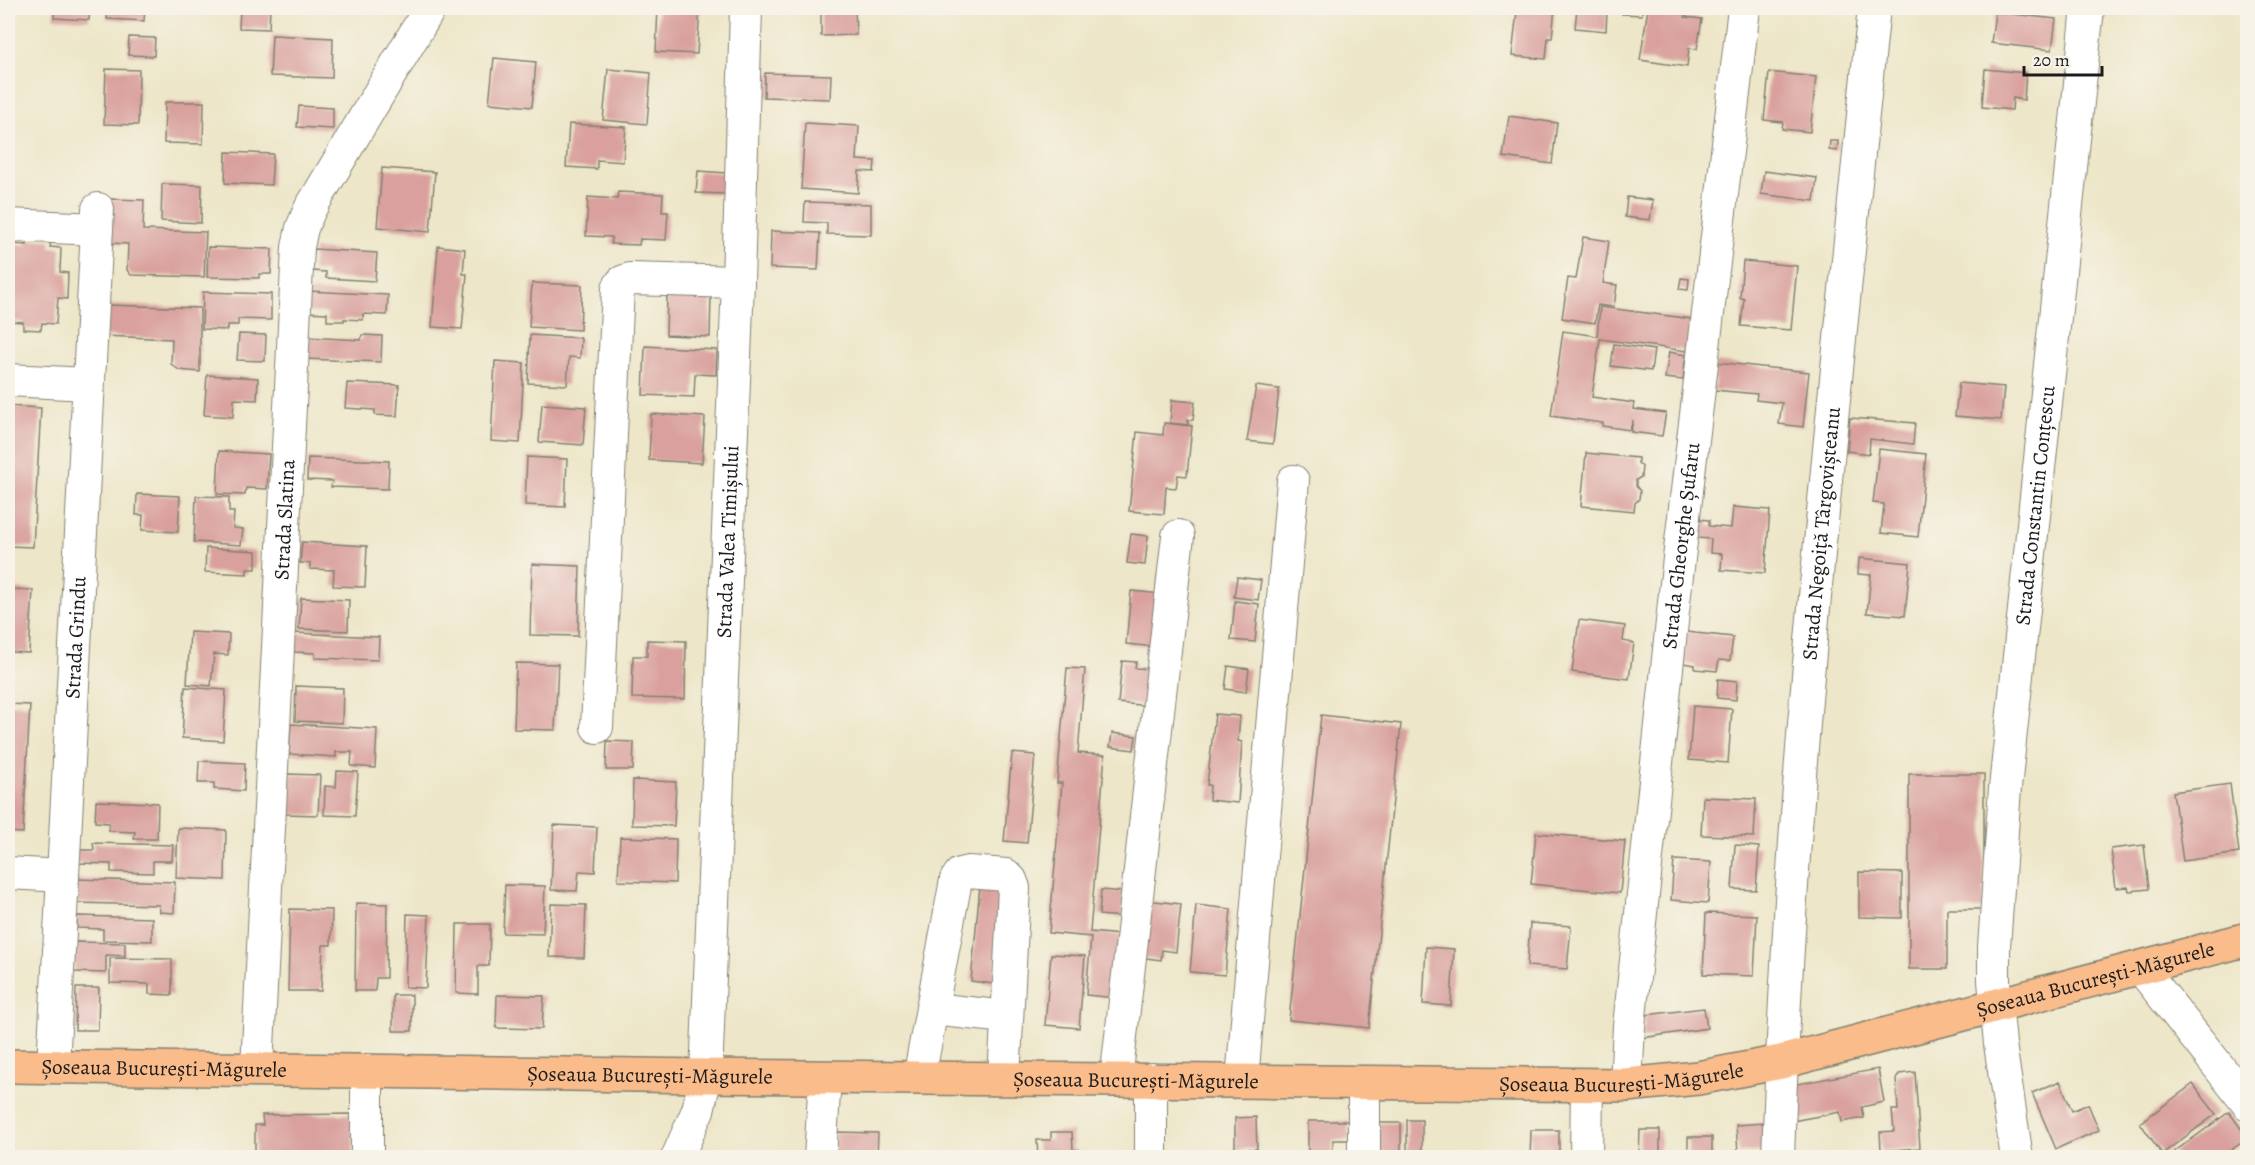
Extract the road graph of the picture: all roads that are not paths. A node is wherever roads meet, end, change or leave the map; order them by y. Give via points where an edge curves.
1 (430, 8) edge
2 (746, 8) edge
3 (1744, 8) edge
4 (1874, 8) edge
5 (2088, 8) edge
6 (8, 225) edge
7 (738, 282) junction
8 (8, 380) edge
9 (88, 384) junction
10 (1293, 481) dead end
11 (1178, 536) dead end
12 (597, 727) dead end
13 (8, 873) edge
14 (63, 876) junction
15 (2247, 939) edge
16 (2141, 968) junction
17 (1996, 1007) junction
18 (932, 1009) junction
19 (1007, 1017) junction
20 (1781, 1062) junction
21 (8, 1065) edge
22 (53, 1066) junction
23 (257, 1068) junction
24 (367, 1070) junction
25 (706, 1076) junction
26 (825, 1077) junction
27 (919, 1078) junction
28 (1004, 1078) junction
29 (1151, 1079) junction
30 (1116, 1080) junction
31 (1242, 1080) junction
32 (1365, 1083) junction
33 (1626, 1085) junction
34 (1587, 1086) junction
35 (2247, 1104) edge
36 (367, 1158) edge
37 (677, 1158) edge
38 (820, 1158) edge
39 (1151, 1158) edge
40 (1364, 1158) edge
41 (1586, 1158) edge
42 (1778, 1158) edge
43 (2017, 1158) edge

1 - 23 street, Strada Slatina via 310,209 298,247
2 - 7 street, Strada Valea Timișului
3 - 33 street, Strada Gheorghe Șufaru via 1675,595
4 - 20 street, Strada Negoiță Târgovișteanu via 1806,694
5 - 17 street, Strada Constantin Conțescu via 2005,788 1994,947
6 - 9 street, Strada Grindu via 97,219
7 - 12 street via 630,279 618,288
7 - 25 street, Strada Valea Timișului
8 - 9 street
9 - 14 street, Strada Grindu
10 - 31 street
11 - 30 street
13 - 14 street
14 - 22 street, Strada Grindu
15 - 16 main road, Șoseaua București-Măgurele
16 - 17 main road, Șoseaua București-Măgurele
16 - 35 street
17 - 20 main road, Șoseaua București-Măgurele
17 - 43 street, Strada Constantin Conțescu
18 - 19 street
18 - 19 street via 956,880 968,872 1006,875 1014,888
18 - 27 street
19 - 28 street
20 - 33 main road, Șoseaua București-Măgurele via 1698,1078
20 - 42 street, Strada Negoiță Târgovișteanu
21 - 22 main road, Șoseaua București-Măgurele
22 - 23 main road, Șoseaua București-Măgurele
23 - 24 main road, Șoseaua București-Măgurele
24 - 25 main road, Șoseaua București-Măgurele
24 - 36 street
25 - 26 main road, Șoseaua București-Măgurele
25 - 37 street, Strada Valea Timișului via 698,1110
26 - 27 main road, Șoseaua București-Măgurele
26 - 38 street
27 - 28 main road, Șoseaua București-Măgurele
28 - 30 main road, Șoseaua București-Măgurele
29 - 30 main road, Șoseaua București-Măgurele
29 - 31 main road, Șoseaua București-Măgurele
29 - 39 street
31 - 32 main road, Șoseaua București-Măgurele
32 - 34 main road, Șoseaua București-Măgurele
32 - 40 street
33 - 34 main road, Șoseaua București-Măgurele
34 - 41 street

